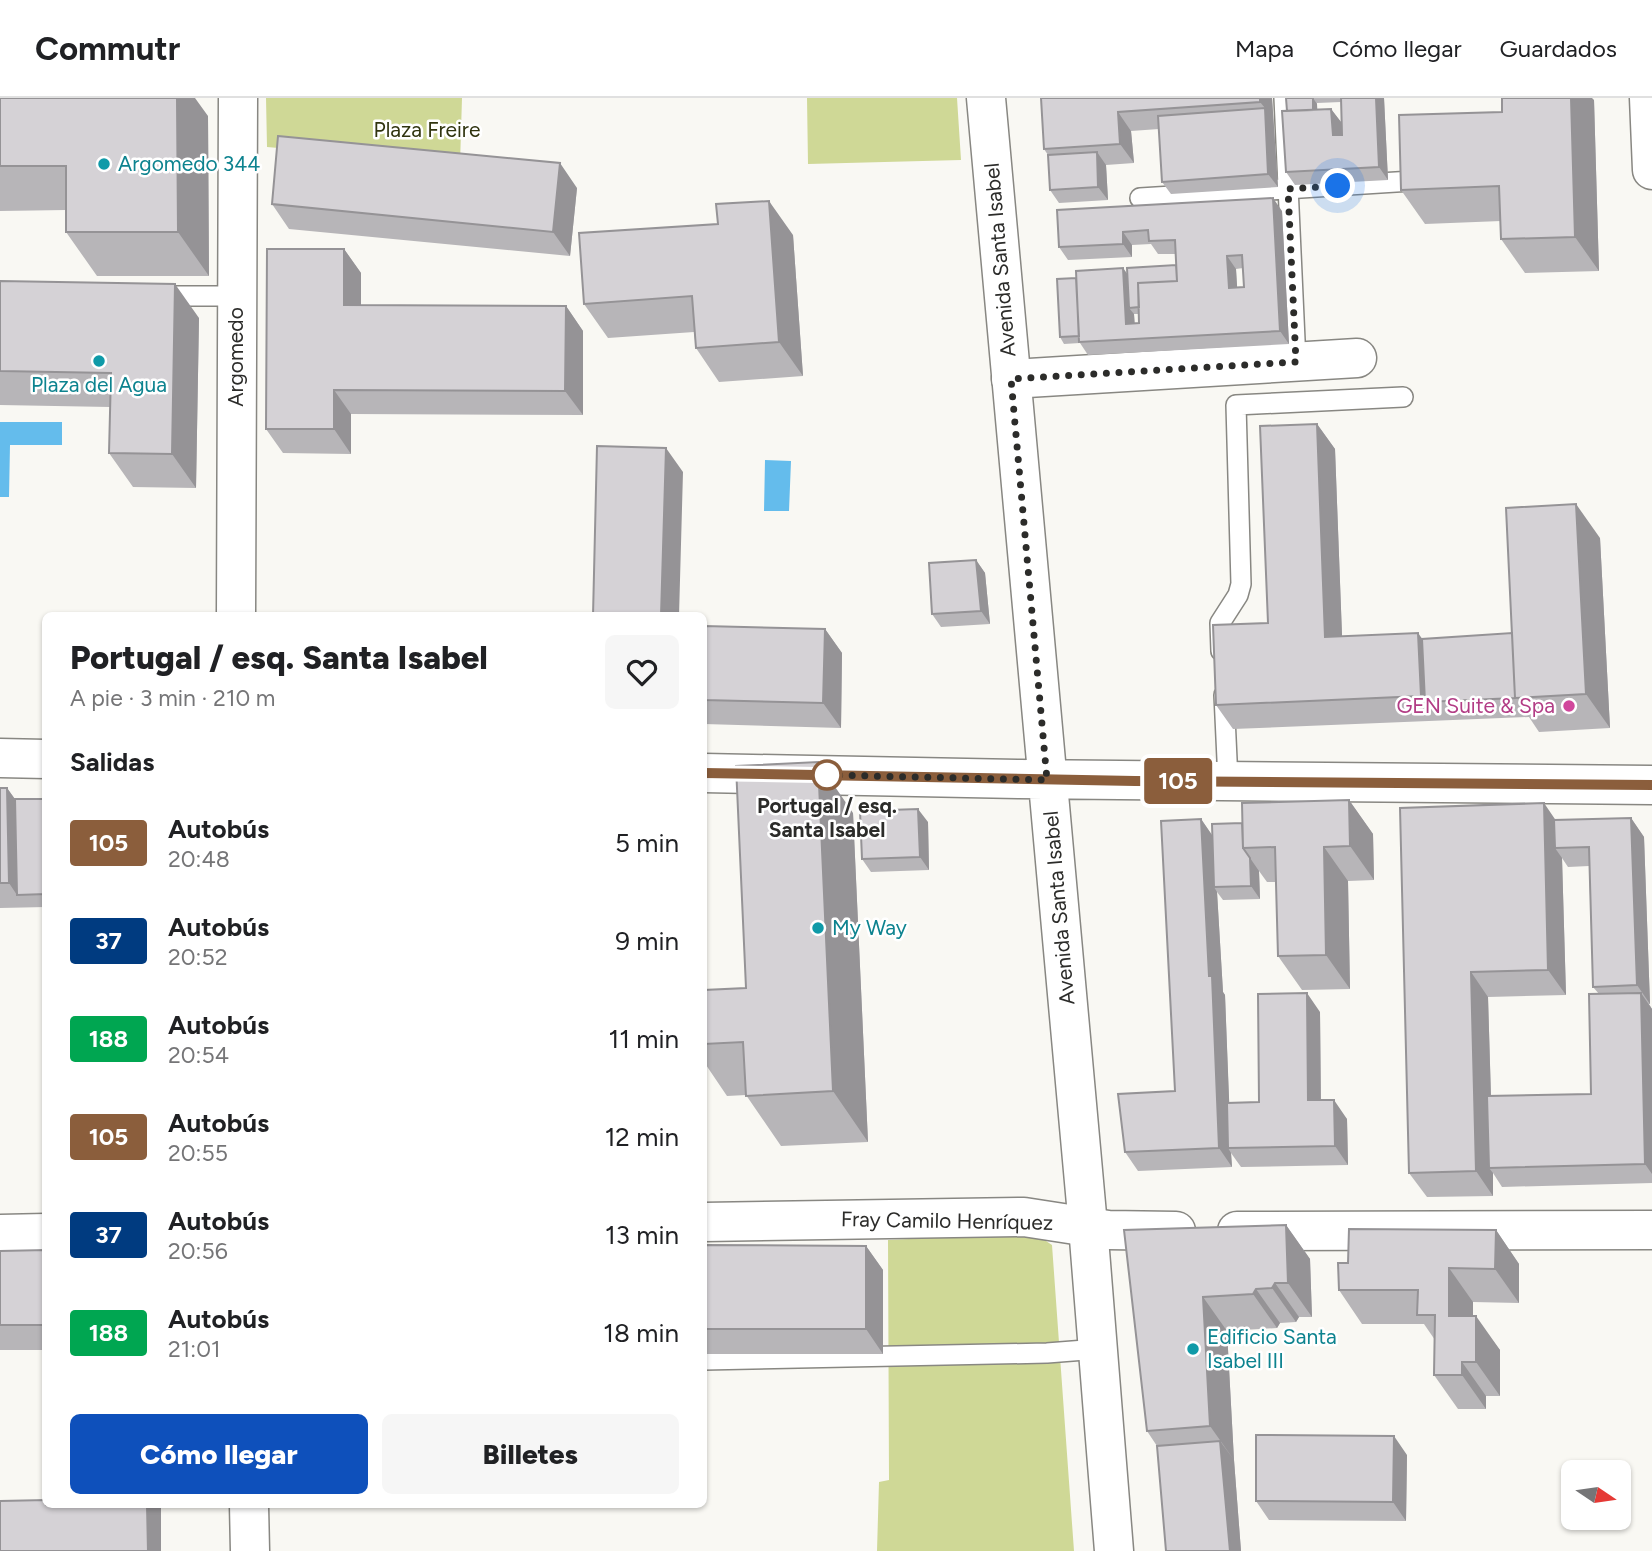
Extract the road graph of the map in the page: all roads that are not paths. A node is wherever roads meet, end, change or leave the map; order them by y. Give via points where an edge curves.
1 (238, 98) edge
2 (986, 98) edge
3 (1284, 98) edge
4 (1649, 98) edge
5 (1652, 170) edge
6 (1412, 181) edge
7 (1288, 189) junction
8 (1140, 198) dead end
9 (144, 295) edge
10 (236, 296) junction
11 (1357, 358) dead end
12 (1296, 362) junction
13 (1011, 379) junction
14 (1403, 397) dead end
15 (236, 612) edge
16 (0, 758) edge
17 (42, 759) edge
18 (707, 773) edge
19 (1047, 780) junction
20 (1228, 781) junction
21 (1652, 785) edge
22 (707, 1222) edge
23 (1088, 1226) junction
24 (1652, 1230) edge
25 (42, 1233) edge
26 (0, 1234) edge
27 (1098, 1349) junction
28 (707, 1360) edge
29 (249, 1508) edge
30 (250, 1551) edge
31 (1115, 1551) edge

1 - 10 main road, Argomedo
2 - 13 main road, Avenida Santa Isabel
3 - 7 lane
4 - 5 main road
6 - 7 lane
7 - 8 lane
7 - 12 lane
9 - 10 lane
10 - 15 main road, Argomedo
11 - 12 main road
12 - 13 main road
13 - 19 main road, Avenida Santa Isabel
14 - 20 lane via 1236,405 1241,584 1220,623
16 - 17 main road
18 - 19 main road
19 - 20 main road
19 - 23 main road, Avenida Santa Isabel
20 - 21 main road
22 - 23 main road, Fray Camilo Henríquez via 1024,1217
23 - 24 main road, Fray Camilo Henríquez via 1139,1231
23 - 27 main road, Avenida Santa Isabel
25 - 26 main road
27 - 28 lane
27 - 31 main road, Avenida Santa Isabel
29 - 30 main road

